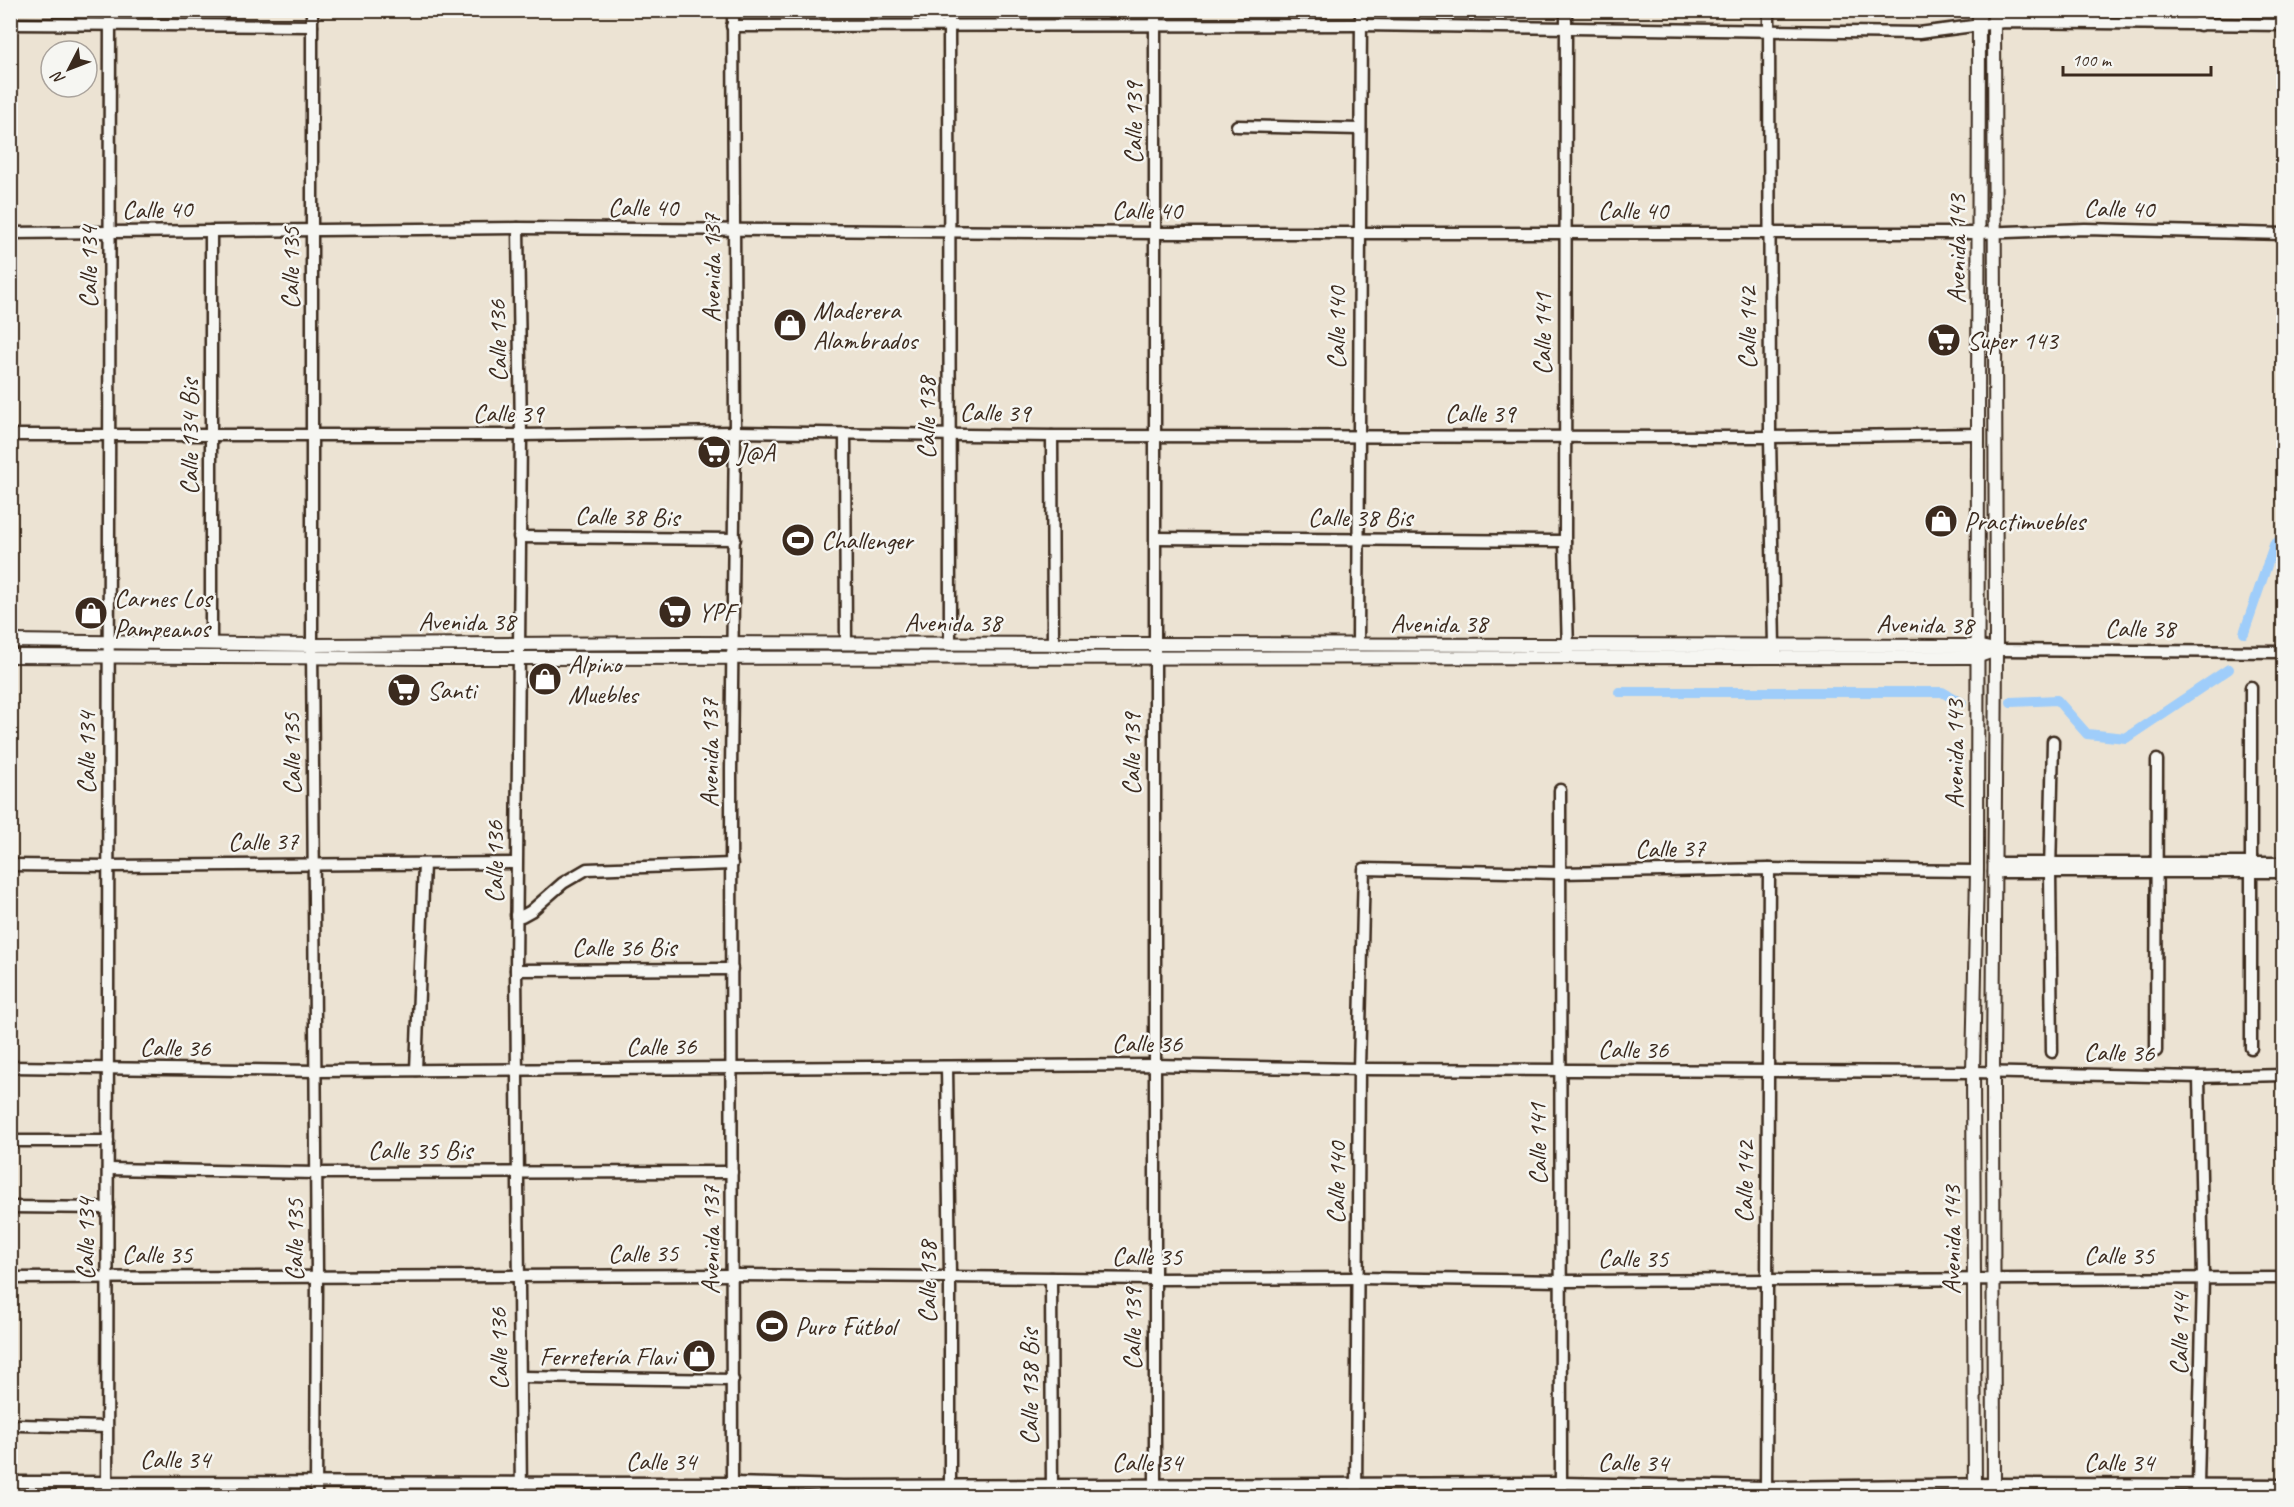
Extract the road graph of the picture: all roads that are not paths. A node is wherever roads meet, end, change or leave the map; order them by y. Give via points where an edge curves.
1 (110, 10) edge
2 (312, 10) edge
3 (733, 10) edge
4 (949, 10) edge
5 (1155, 10) edge
6 (1361, 10) edge
7 (1566, 10) edge
8 (1769, 10) edge
9 (1979, 10) edge
10 (2200, 10) edge
11 (1994, 16) edge
12 (10, 24) edge
13 (109, 24) junction
14 (949, 25) junction
15 (1360, 25) junction
16 (1979, 25) junction
17 (2200, 25) junction
18 (2283, 25) edge
19 (312, 26) junction
20 (732, 26) junction
21 (1155, 27) junction
22 (1566, 28) junction
23 (1768, 30) junction
24 (1237, 126) dead end
25 (1359, 129) junction
26 (518, 228) junction
27 (313, 230) junction
28 (733, 230) junction
29 (950, 230) junction
30 (211, 231) junction
31 (111, 232) junction
32 (1359, 232) junction
33 (1993, 232) junction
34 (10, 233) edge
35 (1155, 233) junction
36 (1565, 233) junction
37 (1770, 233) junction
38 (1979, 233) junction
39 (2283, 234) edge
40 (735, 432) junction
41 (845, 434) junction
42 (949, 434) junction
43 (1978, 434) junction
44 (10, 435) edge
45 (110, 435) junction
46 (212, 435) junction
47 (520, 435) junction
48 (1156, 435) junction
49 (1359, 435) junction
50 (313, 436) junction
51 (1052, 436) junction
52 (1564, 436) junction
53 (1770, 437) junction
54 (519, 537) junction
55 (1156, 538) junction
56 (735, 539) junction
57 (1358, 539) junction
58 (1565, 541) junction
59 (10, 641) edge
60 (109, 642) junction
61 (211, 643) junction
62 (518, 643) junction
63 (732, 644) junction
64 (846, 645) junction
65 (950, 645) junction
66 (1053, 645) junction
67 (1358, 645) junction
68 (1774, 646) junction
69 (1996, 650) junction
70 (312, 651) junction
71 (1154, 651) junction
72 (1568, 651) junction
73 (1976, 652) junction
74 (2283, 652) edge
75 (109, 655) junction
76 (10, 656) edge
77 (518, 658) junction
78 (732, 658) junction
79 (2251, 687) dead end
80 (2053, 741) dead end
81 (2157, 760) dead end
82 (1560, 790) dead end
83 (315, 863) junction
84 (516, 863) junction
85 (2283, 863) edge
86 (424, 864) junction
87 (732, 864) junction
88 (10, 865) edge
89 (108, 866) junction
90 (1994, 867) junction
91 (2050, 867) junction
92 (2156, 867) junction
93 (2251, 867) junction
94 (1364, 869) joint
95 (1769, 869) junction
96 (1977, 871) junction
97 (2283, 872) edge
98 (1560, 873) junction
99 (516, 915) junction
100 (732, 969) junction
101 (516, 970) junction
102 (2250, 1048) dead end
103 (2156, 1051) dead end
104 (2052, 1052) dead end
105 (1154, 1065) junction
106 (10, 1067) edge
107 (947, 1067) junction
108 (731, 1068) junction
109 (108, 1069) junction
110 (1359, 1069) junction
111 (516, 1070) junction
112 (316, 1071) junction
113 (416, 1071) junction
114 (1559, 1071) junction
115 (1768, 1072) junction
116 (1973, 1072) junction
117 (1993, 1072) junction
118 (2283, 1075) edge
119 (2199, 1077) junction
120 (10, 1141) edge
121 (108, 1141) junction
122 (108, 1169) junction
123 (732, 1172) junction
124 (317, 1173) junction
125 (518, 1173) junction
126 (10, 1207) edge
127 (108, 1208) junction
128 (733, 1275) junction
129 (317, 1276) junction
130 (950, 1276) junction
131 (108, 1277) junction
132 (520, 1277) junction
133 (1994, 1277) junction
134 (10, 1278) edge
135 (1051, 1278) junction
136 (1357, 1278) junction
137 (2203, 1278) junction
138 (2283, 1278) edge
139 (1155, 1279) junction
140 (1765, 1279) junction
141 (1974, 1280) junction
142 (1561, 1281) junction
143 (521, 1377) junction
144 (733, 1380) junction
145 (19, 1425) dead end
146 (107, 1426) junction
147 (107, 1481) junction
148 (10, 1482) edge
149 (316, 1482) junction
150 (732, 1483) junction
151 (1561, 1483) junction
152 (522, 1484) junction
153 (1155, 1484) junction
154 (2199, 1484) junction
155 (2283, 1485) edge
156 (1975, 1490) edge
157 (1994, 1490) edge
158 (843, 1491) edge
159 (950, 1491) edge
160 (1052, 1491) edge
161 (1356, 1491) edge
162 (1766, 1492) edge
163 (107, 1497) edge
164 (316, 1497) edge
165 (521, 1497) edge
166 (732, 1497) edge
167 (1155, 1497) edge
168 (1560, 1497) edge

1 - 13 street, Calle 134
2 - 19 street, Calle 135
3 - 20 street, Avenida 137
4 - 14 street, Calle 138
5 - 21 street, Calle 139
6 - 15 street, Calle 140
7 - 22 street, Calle 141
8 - 23 street, Calle 142
9 - 16 main road, Avenida 143
10 - 17 street
11 - 16 street
11 - 17 street
11 - 33 main road, Avenida 143
12 - 13 street
13 - 19 street
13 - 31 street, Calle 134
14 - 20 street
14 - 21 street
14 - 29 street, Calle 138
15 - 21 street
15 - 22 street
15 - 25 street, Calle 140
16 - 23 street via 1919,33
16 - 38 main road, Avenida 143
17 - 18 street
19 - 27 street, Calle 135
20 - 28 street, Avenida 137
21 - 35 street, Calle 139
22 - 23 street
22 - 36 street, Calle 141
23 - 37 street, Calle 142
24 - 25 street
25 - 32 street, Calle 140
26 - 27 street, Calle 40
26 - 28 street, Calle 40
26 - 47 street, Calle 136
27 - 30 street, Calle 40
27 - 50 street, Calle 135
28 - 29 street, Calle 40
28 - 40 street, Avenida 137
29 - 35 street, Calle 40
29 - 42 street, Calle 138
30 - 31 street, Calle 40
30 - 46 street, Calle 134 Bis
31 - 34 street, Calle 40
31 - 45 street, Calle 134
32 - 35 street, Calle 40
32 - 36 street, Calle 40
32 - 49 street, Calle 140
33 - 38 street, Calle 40
33 - 39 street, Calle 40 via 2085,229
33 - 69 main road, Avenida 143
35 - 48 street, Calle 139
36 - 37 street, Calle 40
36 - 52 street, Calle 141
37 - 38 street, Calle 40
37 - 53 street, Calle 142
38 - 43 main road, Avenida 143
40 - 41 street, Calle 39
40 - 47 street, Calle 39
40 - 56 street, Avenida 137
41 - 42 street, Calle 39
41 - 64 street
42 - 51 street, Calle 39
42 - 65 street, Calle 138
43 - 53 street, Calle 39
43 - 73 main road, Avenida 143
44 - 45 street, Calle 39
45 - 46 street, Calle 39
45 - 60 street, Calle 134
46 - 50 street, Calle 39
46 - 61 street, Calle 134 Bis
47 - 50 street, Calle 39
47 - 54 street, Calle 136
48 - 49 street, Calle 39
48 - 51 street, Calle 39
48 - 55 street, Calle 139
49 - 52 street, Calle 39
49 - 57 street, Calle 140
50 - 70 street, Calle 135
51 - 66 street
52 - 53 street, Calle 39
52 - 58 street, Calle 141
53 - 68 street, Calle 142
54 - 56 street, Calle 38 Bis
54 - 62 street, Calle 136
55 - 57 street, Calle 38 Bis
55 - 71 street, Calle 139
56 - 63 street, Avenida 137
57 - 58 street, Calle 38 Bis
57 - 67 street, Calle 140
58 - 72 street, Calle 141
59 - 60 main road, Avenida 38
60 - 61 main road, Avenida 38
60 - 75 street, Calle 134
61 - 70 main road, Avenida 38
62 - 63 main road, Avenida 38
62 - 70 main road, Avenida 38
62 - 77 street, Calle 136
63 - 64 main road, Avenida 38
63 - 78 street, Avenida 137
64 - 65 main road, Avenida 38
65 - 66 main road, Avenida 38
66 - 71 main road, Avenida 38
67 - 71 main road, Avenida 38
67 - 72 main road, Avenida 38
68 - 72 main road, Avenida 38
68 - 73 main road, Avenida 38
69 - 73 main road, Avenida 38
69 - 74 street, Calle 38
69 - 90 main road, Avenida 143
70 - 75 main road, Avenida 38
70 - 77 main road, Avenida 38
70 - 83 street, Calle 135
71 - 72 main road, Avenida 38
71 - 78 main road, Avenida 38
71 - 105 street, Calle 139
72 - 73 main road, Avenida 38
73 - 96 main road, Avenida 143
75 - 76 main road, Avenida 38
75 - 89 street, Calle 134
77 - 78 main road, Avenida 38
77 - 84 street, Calle 136
78 - 87 street, Avenida 137
79 - 93 street
80 - 91 street
81 - 92 street
82 - 98 street, Calle 141
83 - 86 street, Calle 37
83 - 89 street, Calle 37
83 - 112 street, Calle 135
84 - 86 street, Calle 37
84 - 99 street, Calle 136
85 - 93 street
86 - 113 street
87 - 99 street via 587,868 531,911
87 - 100 street, Avenida 137
88 - 89 street, Calle 37
89 - 109 street, Calle 134
90 - 91 street
90 - 117 main road, Avenida 143
91 - 92 street
91 - 104 street
92 - 93 street
92 - 103 street
93 - 97 street
93 - 102 street
94 - 98 street, Calle 37
94 - 110 street, Calle 140
95 - 96 street, Calle 37
95 - 98 street, Calle 37
95 - 115 street, Calle 142
96 - 116 main road, Avenida 143
98 - 114 street, Calle 141
99 - 101 street, Calle 136
100 - 101 street, Calle 36 Bis
100 - 108 street, Avenida 137
101 - 111 street, Calle 136
105 - 107 street, Calle 36
105 - 110 street, Calle 36
105 - 139 street, Calle 139
106 - 109 street, Calle 36
107 - 108 street, Calle 36
107 - 130 street, Calle 138
108 - 111 street, Calle 36
108 - 123 street, Avenida 137
109 - 112 street, Calle 36
109 - 121 street, Calle 134
110 - 114 street, Calle 36
110 - 136 street, Calle 140
111 - 113 street, Calle 36
111 - 125 street, Calle 136
112 - 113 street, Calle 36
112 - 124 street, Calle 135
114 - 115 street, Calle 36
114 - 142 street, Calle 141
115 - 116 street, Calle 36
115 - 140 street, Calle 142
116 - 117 street, Calle 36
116 - 141 main road, Avenida 143
117 - 119 street, Calle 36
117 - 133 main road, Avenida 143
118 - 119 street, Calle 36
119 - 137 street, Calle 144
120 - 121 street
121 - 122 street, Calle 134
122 - 124 street, Calle 35 Bis
122 - 127 street, Calle 134
123 - 125 street, Calle 35 Bis
123 - 128 street, Avenida 137
124 - 125 street, Calle 35 Bis
124 - 129 street, Calle 135
125 - 132 street, Calle 136
126 - 127 street
127 - 131 street, Calle 134
128 - 130 street, Calle 35
128 - 132 street, Calle 35
128 - 144 street, Avenida 137
129 - 131 street, Calle 35
129 - 132 street, Calle 35
129 - 149 street, Calle 135
130 - 135 street, Calle 35
130 - 159 street, Calle 138
131 - 134 street, Calle 35
131 - 146 street, Calle 134
132 - 143 street, Calle 136
133 - 137 street, Calle 35
133 - 141 street, Calle 35
133 - 157 main road, Avenida 143
135 - 139 street, Calle 35
135 - 160 street, Calle 138 Bis
136 - 139 street, Calle 35
136 - 142 street, Calle 35
136 - 161 street, Calle 140
137 - 138 street, Calle 35
137 - 154 street, Calle 144
139 - 153 street, Calle 139
140 - 141 street, Calle 35
140 - 142 street, Calle 35
140 - 162 street, Calle 142
141 - 156 main road, Avenida 143
142 - 151 street, Calle 141
143 - 144 street
143 - 152 street, Calle 136
144 - 150 street, Avenida 137
145 - 146 street
146 - 147 street, Calle 134
147 - 148 street, Calle 34
147 - 149 street, Calle 34
147 - 163 street, Calle 134
149 - 152 street, Calle 34
149 - 164 street, Calle 135
150 - 152 street, Calle 34
150 - 158 street, Calle 34
150 - 166 street, Avenida 137
151 - 161 street, Calle 34
151 - 162 street, Calle 34
151 - 168 street, Calle 141
152 - 165 street, Calle 136
153 - 160 street, Calle 34
153 - 161 street, Calle 34
153 - 167 street, Calle 139
154 - 155 street, Calle 34
154 - 157 street, Calle 34
156 - 157 street, Calle 34
156 - 162 street, Calle 34
158 - 159 street, Calle 34
159 - 160 street, Calle 34

